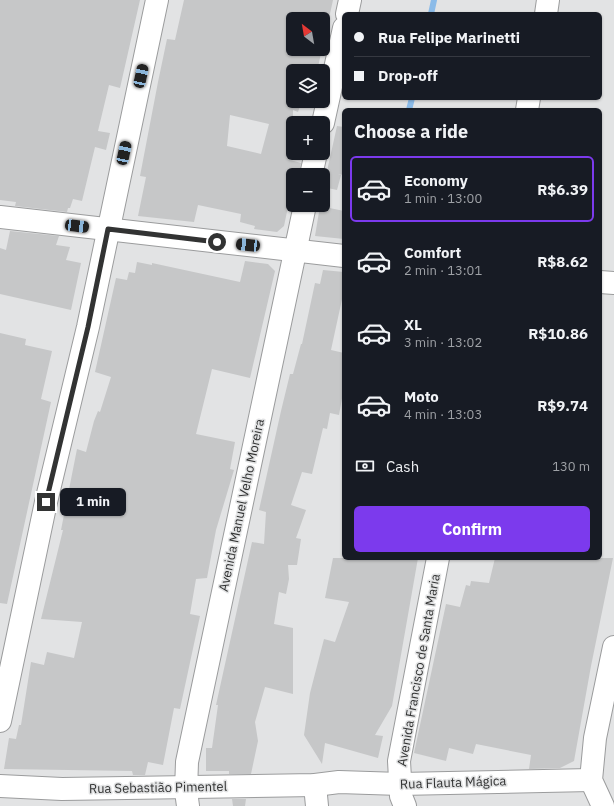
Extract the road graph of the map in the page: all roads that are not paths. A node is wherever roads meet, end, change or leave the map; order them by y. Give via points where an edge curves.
1 (157, 0) edge
2 (350, 0) edge
3 (548, 0) edge
4 (347, 12) edge
5 (546, 12) edge
6 (342, 37) edge
7 (325, 116) edge
8 (303, 212) edge
9 (0, 217) edge
10 (108, 229) junction
11 (295, 250) junction
12 (342, 256) edge
13 (602, 282) edge
14 (614, 283) edge
15 (438, 560) edge
16 (614, 647) edge
17 (0, 721) edge
18 (592, 780) junction
19 (400, 784) junction
20 (0, 786) edge
21 (187, 796) edge
22 (316, 796) edge
23 (405, 806) edge
24 (603, 806) edge

1 - 10 street
2 - 4 street
3 - 5 street
6 - 7 street
8 - 11 street, Avenida Manuel Velho Moreira
9 - 10 street
10 - 11 street
10 - 17 street via 88,327 46,502
11 - 12 street
11 - 21 street, Avenida Manuel Velho Moreira via 187,762
13 - 14 street
15 - 19 street, Avenida Francisco de Santa Maria via 399,761
16 - 18 street via 595,738
18 - 19 street, Rua Flauta Mágica
18 - 24 street
19 - 22 street, Rua Flauta Mágica via 339,782
19 - 23 street, Avenida Francisco de Santa Maria
20 - 21 street, Rua Sebastião Pimentel
21 - 22 street, Rua Sebastião Pimentel

